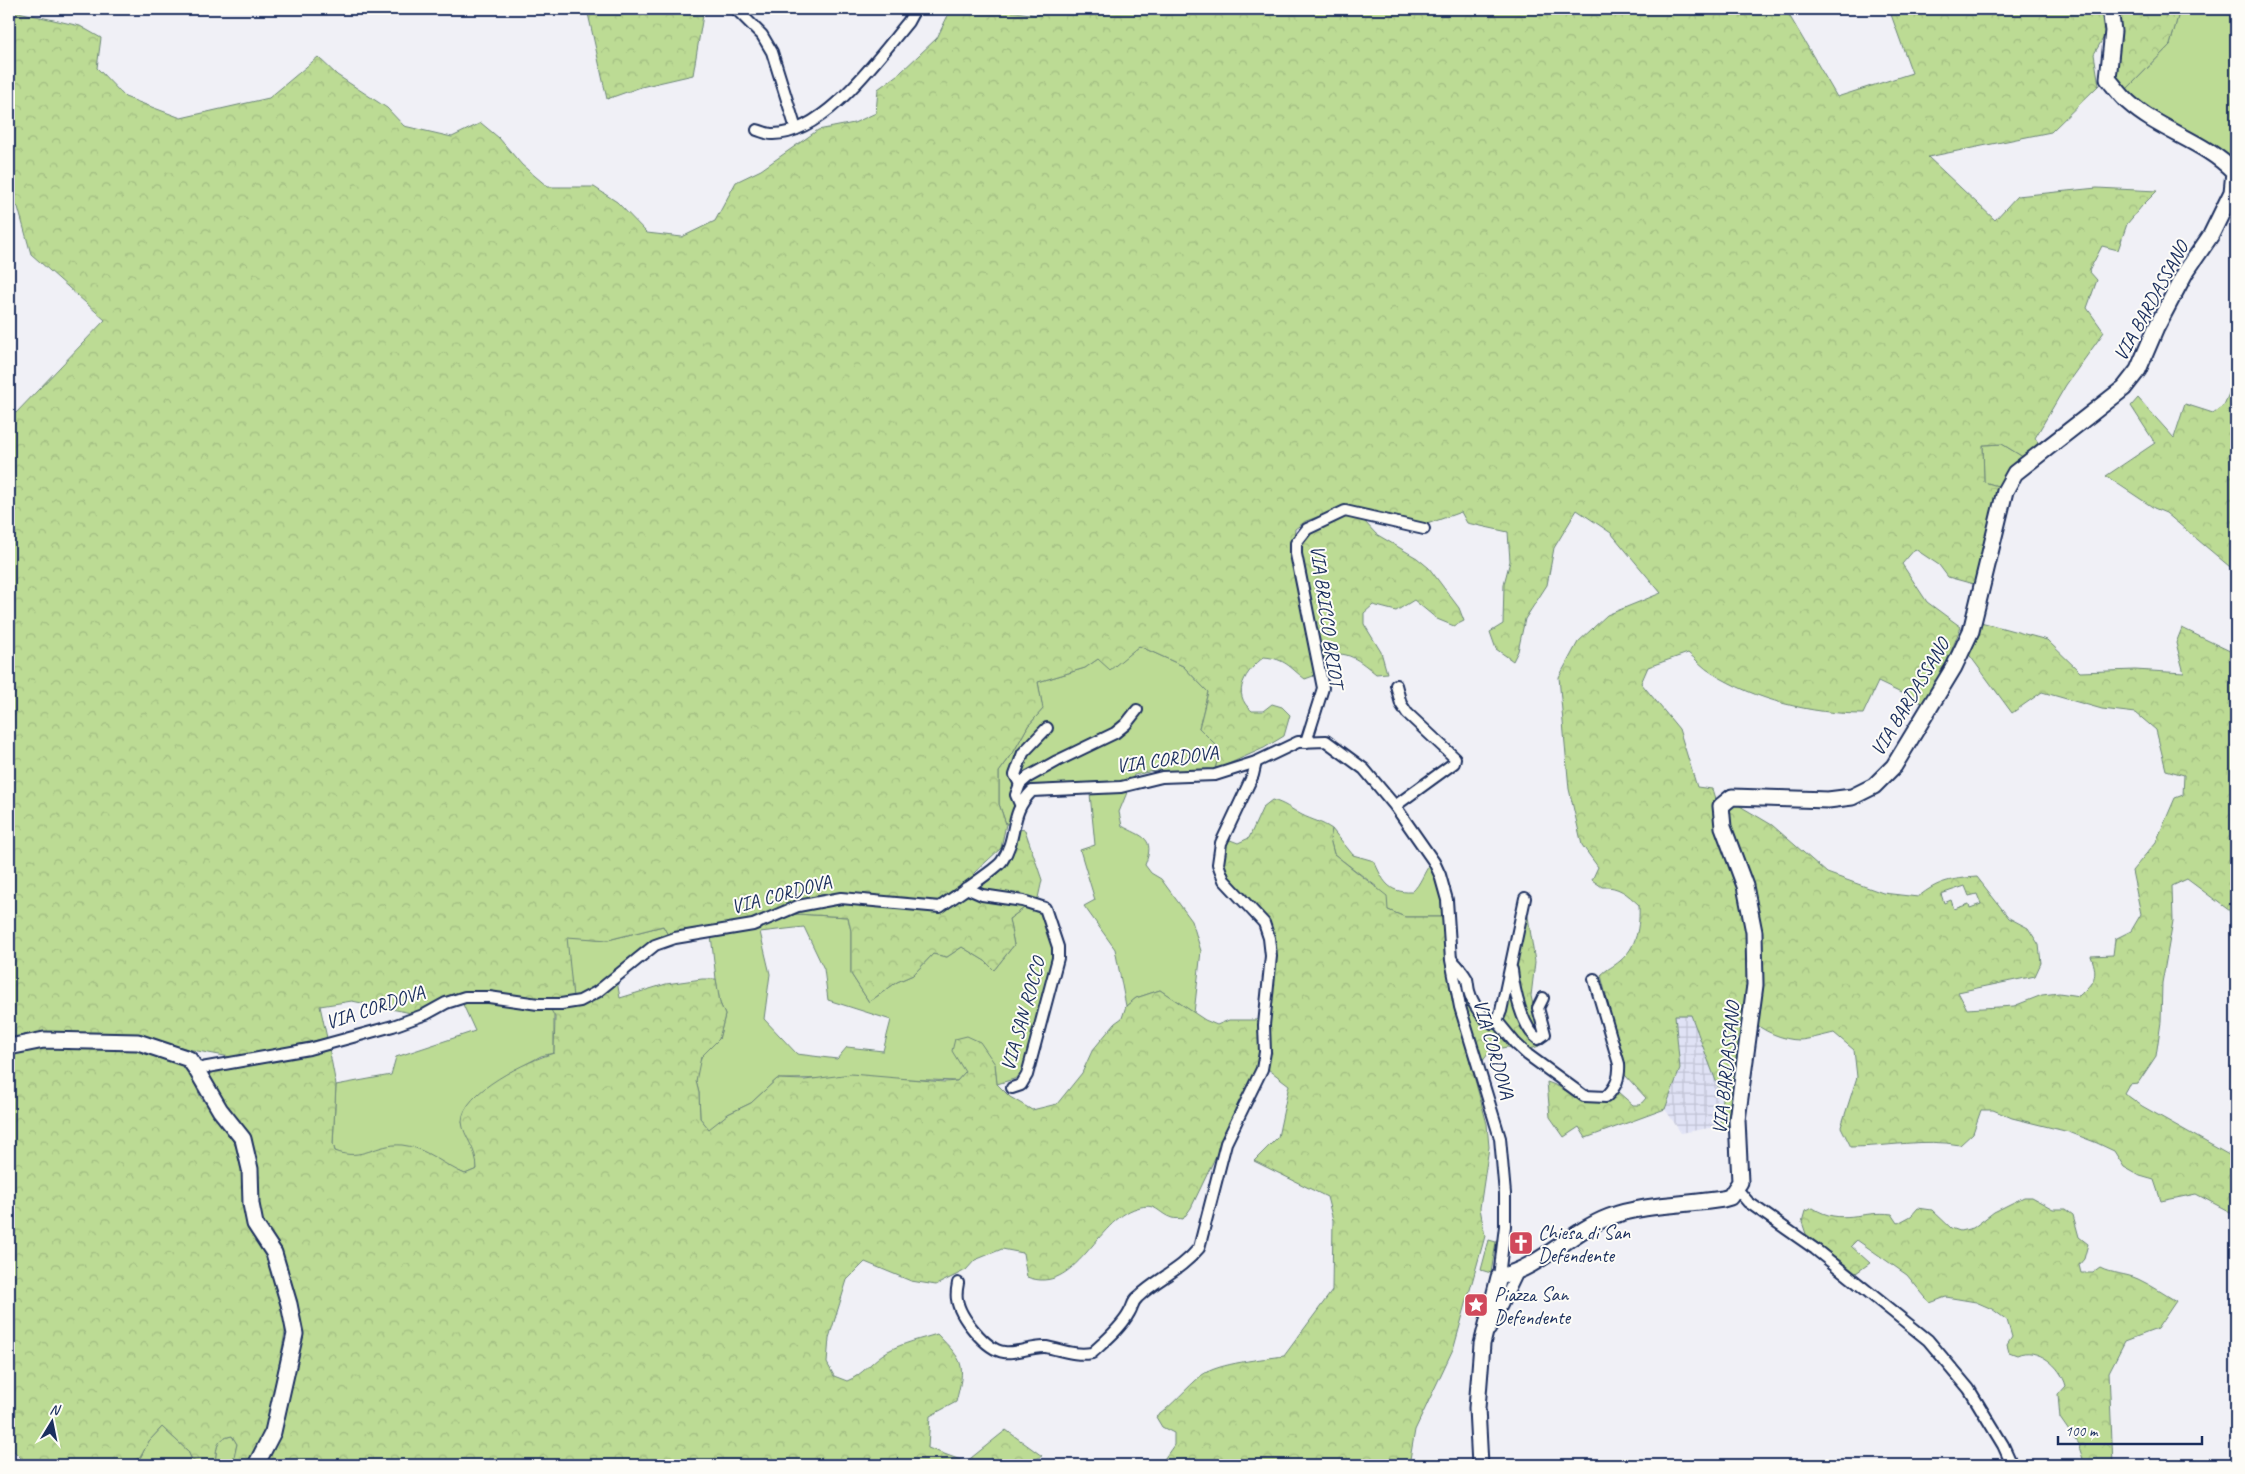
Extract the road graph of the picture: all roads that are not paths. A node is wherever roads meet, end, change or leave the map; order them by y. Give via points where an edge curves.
1 (736, 9) edge
2 (915, 9) edge
3 (2110, 9) edge
4 (796, 129) junction
5 (757, 130) dead end
6 (1424, 529) dead end
7 (1396, 685) dead end
8 (1137, 710) dead end
9 (1047, 728) dead end
10 (1306, 742) junction
11 (1256, 762) junction
12 (1020, 784) junction
13 (1020, 804) junction
14 (1395, 806) junction
15 (966, 888) junction
16 (1525, 898) dead end
17 (1451, 960) junction
18 (1511, 964) junction
19 (1594, 980) dead end
20 (1543, 998) dead end
21 (1497, 1021) junction
22 (9, 1047) edge
23 (196, 1068) junction
24 (1012, 1088) dead end
25 (1737, 1189) junction
26 (1518, 1272) junction
27 (1499, 1277) junction
28 (958, 1283) dead end
29 (1482, 1344) junction
30 (256, 1465) edge
31 (1480, 1465) edge
32 (2012, 1465) edge

1 - 4 street via 762,35 772,52
2 - 4 street via 838,103
3 - 25 street, VIA BARDASSANO via 2113,31 2108,79 2128,102 2226,164 2234,172 2232,192 2211,235 2185,273 2138,370 2124,388 2010,480 1970,631 1954,667 1894,766 1874,786 1852,797 1828,800 1732,797 1721,806 1722,827 1745,886 1754,932 1755,984 1737,1120 1740,1166
4 - 5 street via 771,134
6 - 10 street, VIA BRICCO BRIOT via 1345,511 1308,529 1296,543 1323,688
7 - 14 street via 1407,713 1455,758 1454,763
8 - 12 street via 1115,733 1057,760
9 - 12 street via 1023,752 1016,775
10 - 11 street, VIA CORDOVA via 1298,742
10 - 14 street, VIA CORDOVA via 1326,741 1364,769
11 - 13 street, VIA CORDOVA via 1215,775 1162,777 1121,787 1032,791
11 - 28 street via 1254,775 1221,843 1218,864 1224,880 1264,923 1269,938 1271,956 1264,1025 1265,1052 1262,1069 1226,1142 1199,1248 1174,1272 1132,1302 1130,1312 1122,1322 1092,1353 1086,1354 1077,1355 1045,1347 1005,1352 995,1349 963,1316 957,1299
12 - 13 street via 1016,794
13 - 15 street, VIA CORDOVA via 1012,839 1002,862
14 - 17 street, VIA CORDOVA via 1440,875 1447,900
15 - 23 street, VIA CORDOVA via 940,907 842,898 798,906 754,925 669,940 655,945 597,992 580,1001 538,1004 466,997 446,1002 426,1014 393,1026 309,1048
15 - 24 street, VIA SAN ROCCO via 982,895 1023,900 1046,908 1058,947 1056,969 1027,1076 1021,1085
16 - 18 street
17 - 21 street via 1468,981 1469,993 1480,1012 1487,1021
17 - 27 street, VIA CORDOVA via 1460,1007 1500,1138 1505,1226
18 - 20 street via 1521,1009 1530,1032 1538,1039 1545,1034 1538,1008
18 - 21 street
19 - 21 street via 1619,1064 1620,1076 1606,1097 1584,1096 1514,1043
22 - 23 street via 44,1040 138,1042 188,1058
23 - 30 street via 220,1110 243,1139 250,1169 255,1224 274,1253 295,1334 273,1432
25 - 26 street via 1730,1197 1722,1199 1650,1208 1610,1217 1571,1236
25 - 32 street via 1748,1202 1815,1249 1928,1340 1969,1389
26 - 27 street
26 - 29 street
27 - 29 street
29 - 31 street via 1478,1408

